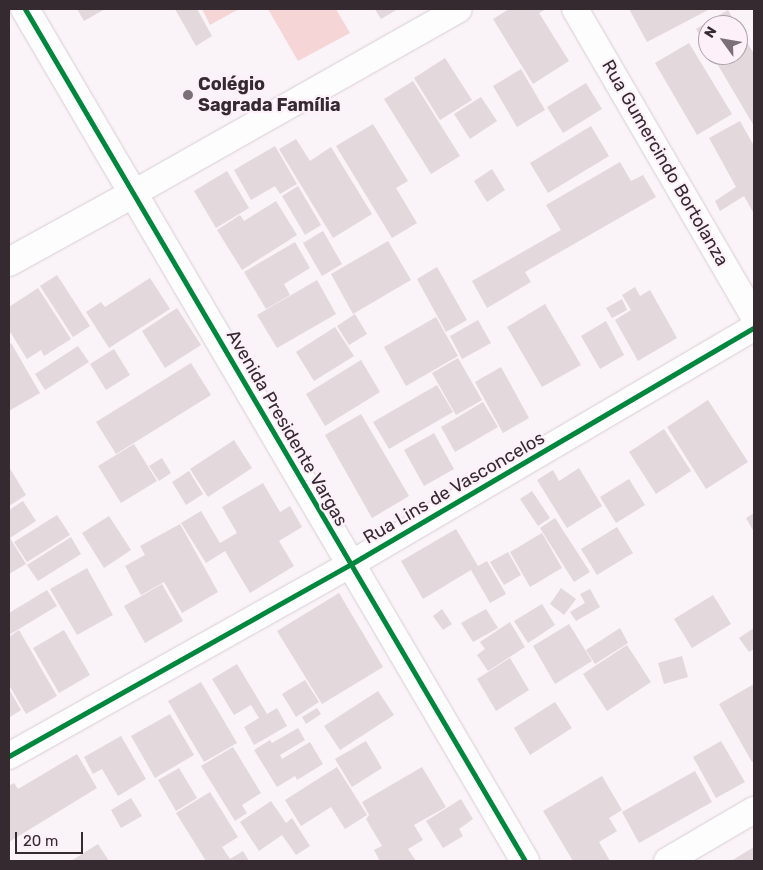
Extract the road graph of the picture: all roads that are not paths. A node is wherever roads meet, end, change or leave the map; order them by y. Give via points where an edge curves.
1 (25, 9) edge
2 (459, 9) edge
3 (575, 9) edge
4 (134, 193) junction
5 (9, 262) edge
6 (754, 317) edge
7 (754, 328) edge
8 (351, 564) junction
9 (9, 756) edge
10 (754, 810) edge
11 (525, 861) edge
12 (667, 861) edge

1 - 4 street, Avenida Presidente Vargas
2 - 4 street
3 - 6 street, Rua Gumercindo Bortolanza
4 - 5 street
4 - 8 street, Avenida Presidente Vargas
7 - 8 street, Rua Lins de Vasconcelos
8 - 9 street, Rua Lins de Vasconcelos
8 - 11 street, Avenida Presidente Vargas
10 - 12 street

